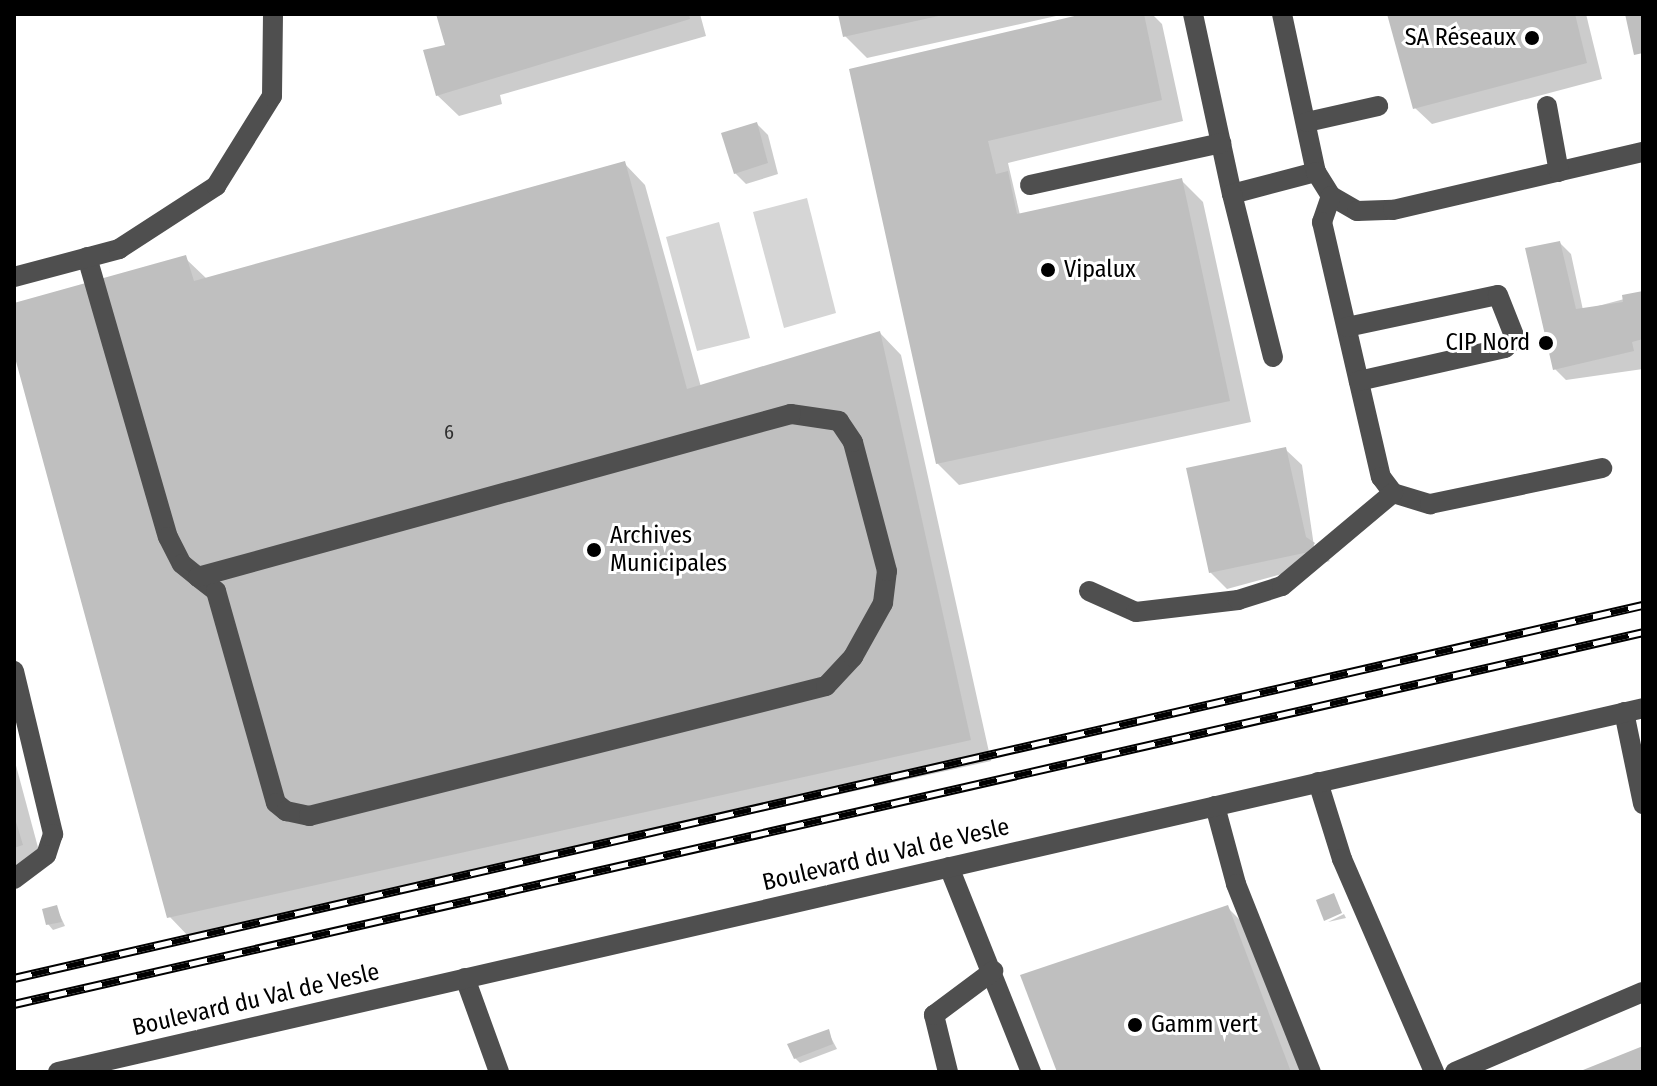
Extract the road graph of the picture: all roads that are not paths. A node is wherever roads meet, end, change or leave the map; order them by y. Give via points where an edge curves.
1 (273, 14) edge
2 (1193, 14) edge
3 (1282, 14) edge
4 (1378, 106) dead end
5 (1547, 106) dead end
6 (1307, 122) junction
7 (1221, 143) junction
8 (1643, 152) edge
9 (1316, 172) junction
10 (1559, 172) junction
11 (1030, 185) dead end
12 (1232, 194) junction
13 (1331, 196) junction
14 (87, 257) junction
15 (14, 277) edge
16 (1347, 327) junction
17 (1273, 357) dead end
18 (1359, 381) junction
19 (1602, 468) dead end
20 (1393, 493) junction
21 (198, 577) junction
22 (1089, 591) dead end
23 (14, 671) edge
24 (1634, 710) edge
25 (1318, 782) junction
26 (1643, 804) edge
27 (1215, 806) junction
28 (949, 867) junction
29 (14, 879) edge
30 (993, 971) junction
31 (465, 978) junction
32 (1643, 992) edge
33 (58, 1072) edge
34 (499, 1072) edge
35 (948, 1072) edge
36 (1031, 1072) edge
37 (1311, 1072) edge
38 (1434, 1072) edge
39 (1455, 1072) edge

1 - 14 street via 272,96 216,186 119,249
2 - 7 street
3 - 6 street
4 - 6 street
5 - 10 street
6 - 9 street
7 - 11 street
7 - 12 street
8 - 10 street
9 - 12 street
9 - 13 street
10 - 13 street via 1393,210 1357,211
12 - 17 street
13 - 16 street via 1322,222
14 - 15 street
14 - 21 street via 168,537
16 - 18 street
16 - 18 street via 1498,295 1515,338 1505,348
18 - 20 street via 1381,477
19 - 20 street via 1430,504
20 - 22 street via 1282,586 1238,600 1136,612
21 - 21 street via 216,591 276,803 309,816 826,686 853,657 883,603 887,571 853,442 839,421 791,414
23 - 29 street via 53,834 46,855
24 - 25 street, Boulevard du Val de Vesle
24 - 26 street, Boulevard du Val de Vesle
25 - 27 street, Boulevard du Val de Vesle
25 - 38 street via 1342,859
27 - 28 street, Boulevard du Val de Vesle
27 - 37 street via 1236,884
28 - 30 street
28 - 31 street, Boulevard du Val de Vesle
30 - 35 street via 934,1015
30 - 36 street
31 - 33 street, Boulevard du Val de Vesle
31 - 34 street
32 - 39 street

